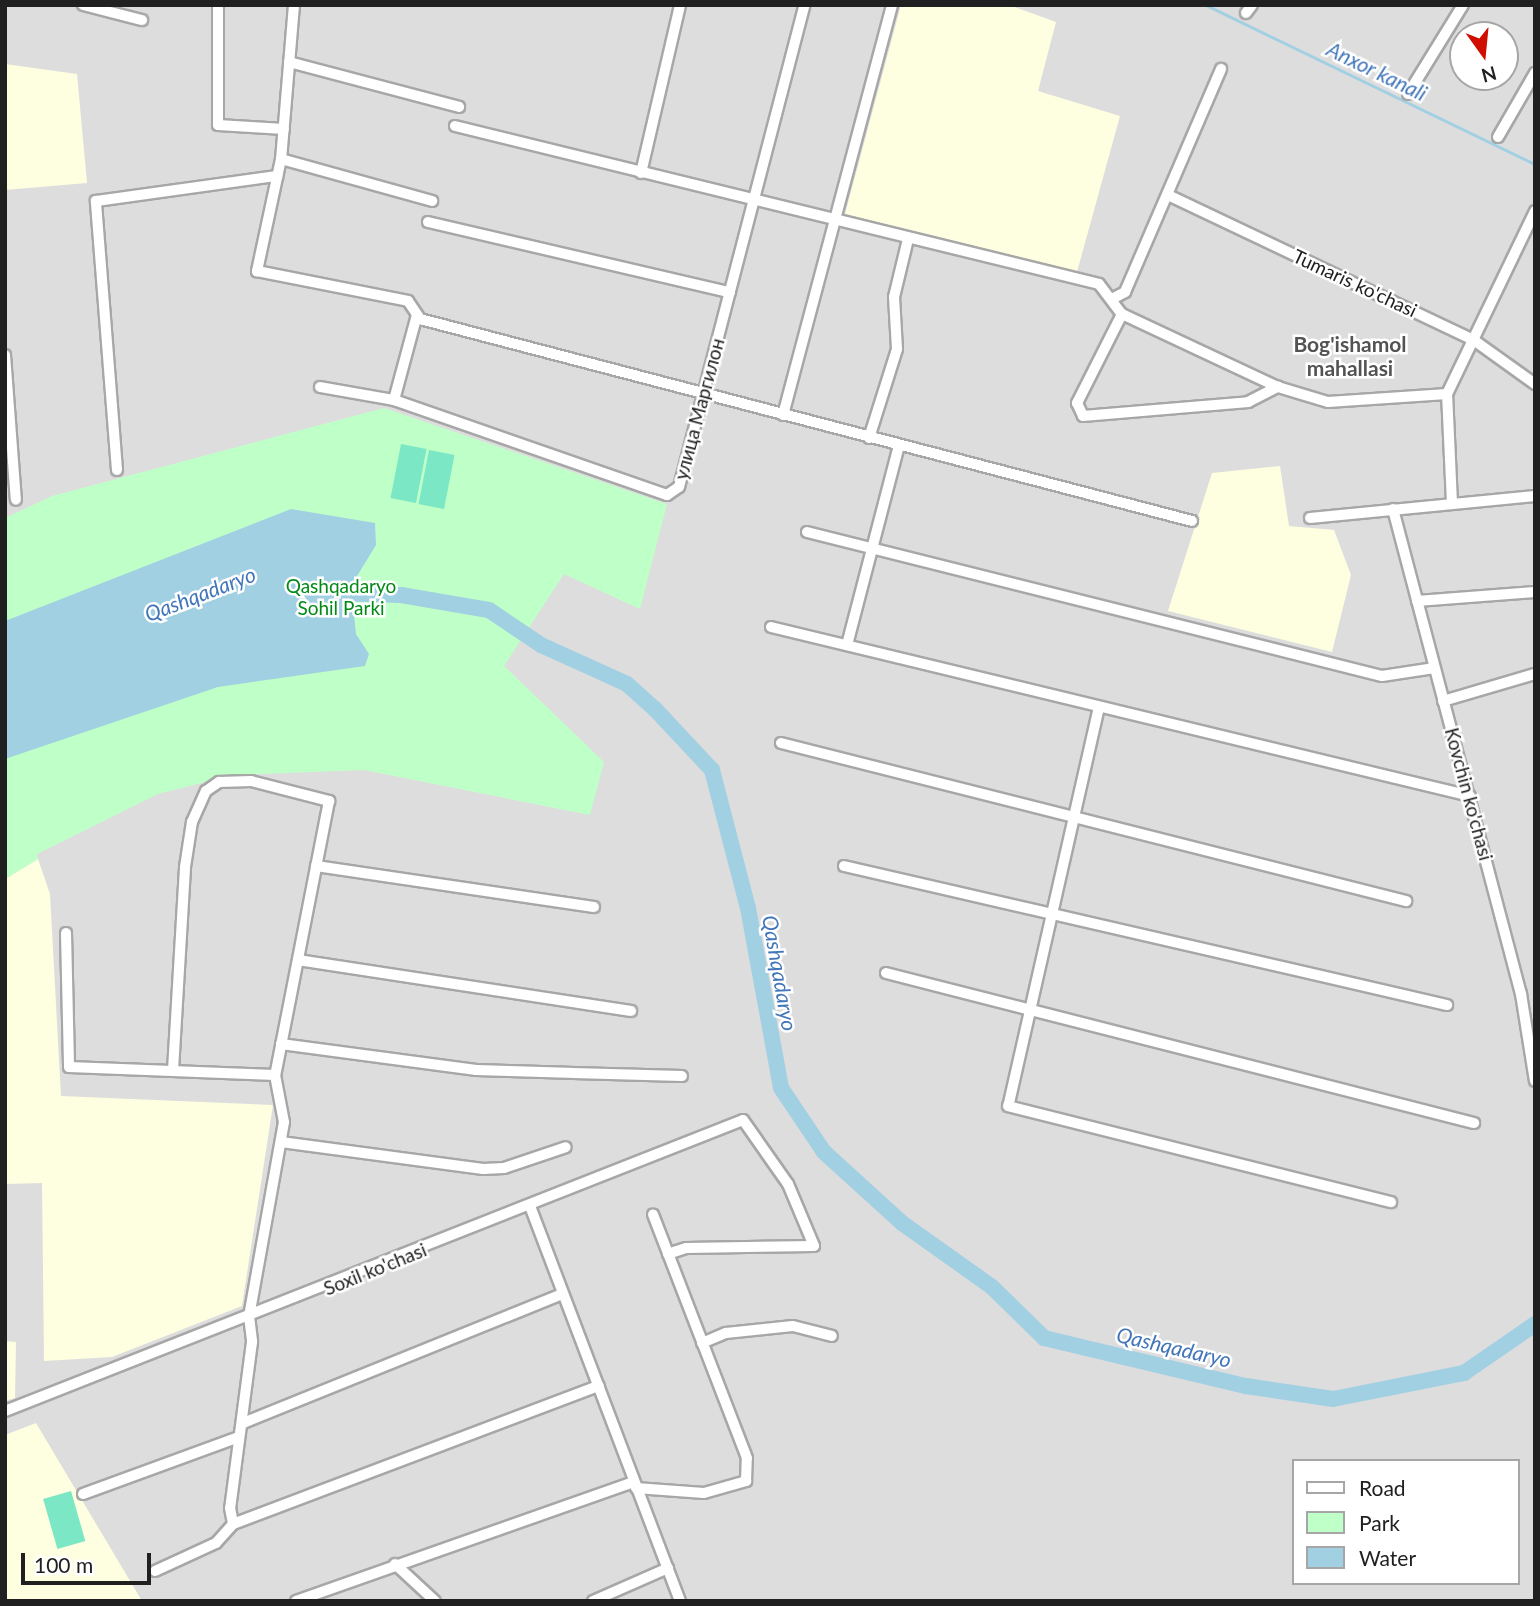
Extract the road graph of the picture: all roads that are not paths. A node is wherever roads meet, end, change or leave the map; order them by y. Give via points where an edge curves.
1 (83, 5) edge
2 (218, 5) edge
3 (294, 5) edge
4 (680, 5) edge
5 (804, 5) edge
6 (892, 5) edge
7 (1463, 5) edge
8 (142, 19) dead end
9 (289, 62) junction
10 (1221, 69) dead end
11 (1535, 74) edge
12 (1408, 94) dead end
13 (459, 107) dead end
14 (455, 126) dead end
15 (284, 129) junction
16 (1497, 137) dead end
17 (281, 159) junction
18 (641, 173) junction
19 (277, 176) junction
20 (1168, 195) junction
21 (432, 201) dead end
22 (754, 202) junction
23 (1535, 211) edge
24 (834, 218) junction
25 (428, 222) dead end
26 (908, 239) junction
27 (730, 292) junction
28 (1112, 299) junction
29 (1122, 314) junction
30 (417, 315) junction
31 (1475, 341) junction
32 (5, 355) edge
33 (1535, 384) edge
34 (320, 387) dead end
35 (1278, 387) junction
36 (704, 393) junction
37 (1447, 394) junction
38 (394, 400) junction
39 (783, 415) junction
40 (869, 438) junction
41 (899, 446) junction
42 (117, 470) dead end
43 (1535, 496) edge
44 (16, 500) dead end
45 (1452, 502) junction
46 (1393, 509) junction
47 (1310, 517) dead end
48 (1192, 521) dead end
49 (807, 532) dead end
50 (873, 546) junction
51 (1535, 592) edge
52 (1417, 601) junction
53 (771, 628) dead end
54 (847, 645) junction
55 (1434, 668) junction
56 (1535, 674) edge
57 (1443, 701) junction
58 (1099, 707) junction
59 (781, 743) dead end
60 (1470, 796) junction
61 (1075, 816) junction
62 (316, 866) junction
63 (844, 866) dead end
64 (1406, 901) dead end
65 (594, 907) dead end
66 (1054, 911) junction
67 (66, 933) dead end
68 (298, 960) junction
69 (886, 974) dead end
70 (1447, 1005) dead end
71 (1030, 1010) junction
72 (631, 1011) dead end
73 (281, 1044) junction
74 (173, 1070) junction
75 (275, 1075) junction
76 (682, 1076) dead end
77 (1535, 1081) edge
78 (1474, 1123) dead end
79 (281, 1142) junction
80 (566, 1147) dead end
81 (1391, 1202) dead end
82 (530, 1206) junction
83 (653, 1215) dead end
84 (668, 1254) junction
85 (562, 1294) junction
86 (249, 1316) junction
87 (832, 1336) dead end
88 (702, 1343) junction
89 (599, 1386) junction
90 (5, 1411) edge
91 (243, 1423) junction
92 (239, 1437) junction
93 (635, 1485) junction
94 (83, 1494) dead end
95 (233, 1524) junction
96 (395, 1564) junction
97 (668, 1568) junction
98 (155, 1571) dead end
99 (296, 1601) edge
100 (435, 1601) edge
101 (593, 1601) edge
102 (680, 1601) edge

1 - 8 street
2 - 15 street via 218,125
3 - 9 street
4 - 18 street
5 - 22 street, улица Маргилон
6 - 24 street
7 - 12 street
9 - 13 street
9 - 15 street
10 - 20 street
11 - 16 street
14 - 18 street
15 - 17 street
17 - 19 street
17 - 21 street
18 - 22 street
19 - 30 street via 257,271 408,301
19 - 42 street via 96,201
20 - 28 street via 1125,292
20 - 31 street, Tumaris ko'chasi
22 - 24 street
22 - 27 street, улица Маргилон
23 - 31 street
24 - 26 street
24 - 39 street
25 - 27 street
26 - 28 street via 1099,284
26 - 40 street via 894,297 897,349
27 - 36 street, улица Маргилон
28 - 29 street
29 - 35 street
29 - 35 street via 1077,404 1083,416 1248,402
30 - 36 street
30 - 38 street
31 - 33 street, Tumaris ko'chasi
31 - 37 street
32 - 44 street
34 - 38 street, улица Маргилон
35 - 37 street via 1328,402
36 - 38 street, улица Маргилон via 679,487 667,495
36 - 39 street
37 - 45 street
39 - 40 street
40 - 41 street
41 - 48 street
41 - 50 street
43 - 45 street
45 - 46 street
46 - 47 street
46 - 52 street, Kovchin ko'chasi
49 - 50 street
50 - 54 street
50 - 55 street via 1382,676
51 - 52 street
52 - 55 street, Kovchin ko'chasi
53 - 54 street
54 - 58 street
55 - 57 street, Kovchin ko'chasi
56 - 57 street
57 - 60 street, Kovchin ko'chasi
58 - 60 street
58 - 61 street
59 - 61 street
60 - 77 street, Kovchin ko'chasi via 1521,994
61 - 64 street
61 - 66 street
62 - 65 street
62 - 68 street
62 - 74 street via 329,801 251,781 219,782 206,791 192,822 185,867
63 - 66 street
66 - 70 street
66 - 71 street
67 - 74 street via 69,1067
68 - 72 street
68 - 73 street
69 - 71 street
71 - 78 street
71 - 81 street via 1008,1106
73 - 75 street
73 - 76 street via 476,1070
74 - 75 street
75 - 79 street via 284,1122
79 - 80 street via 483,1168 504,1168
79 - 86 street
82 - 84 street, Soxil ko'chasi via 743,1120 788,1184 814,1246 686,1248
82 - 85 street
82 - 86 street, Soxil ko'chasi
83 - 84 street
84 - 88 street
85 - 89 street
85 - 91 street
86 - 90 street, Soxil ko'chasi
86 - 91 street
87 - 88 street via 793,1326 726,1334
88 - 93 street via 747,1458 746,1481 705,1493
89 - 93 street
89 - 95 street
91 - 92 street
92 - 94 street
92 - 95 street via 230,1508
93 - 96 street
93 - 97 street
95 - 98 street via 216,1543
96 - 99 street
96 - 100 street
97 - 101 street
97 - 102 street

